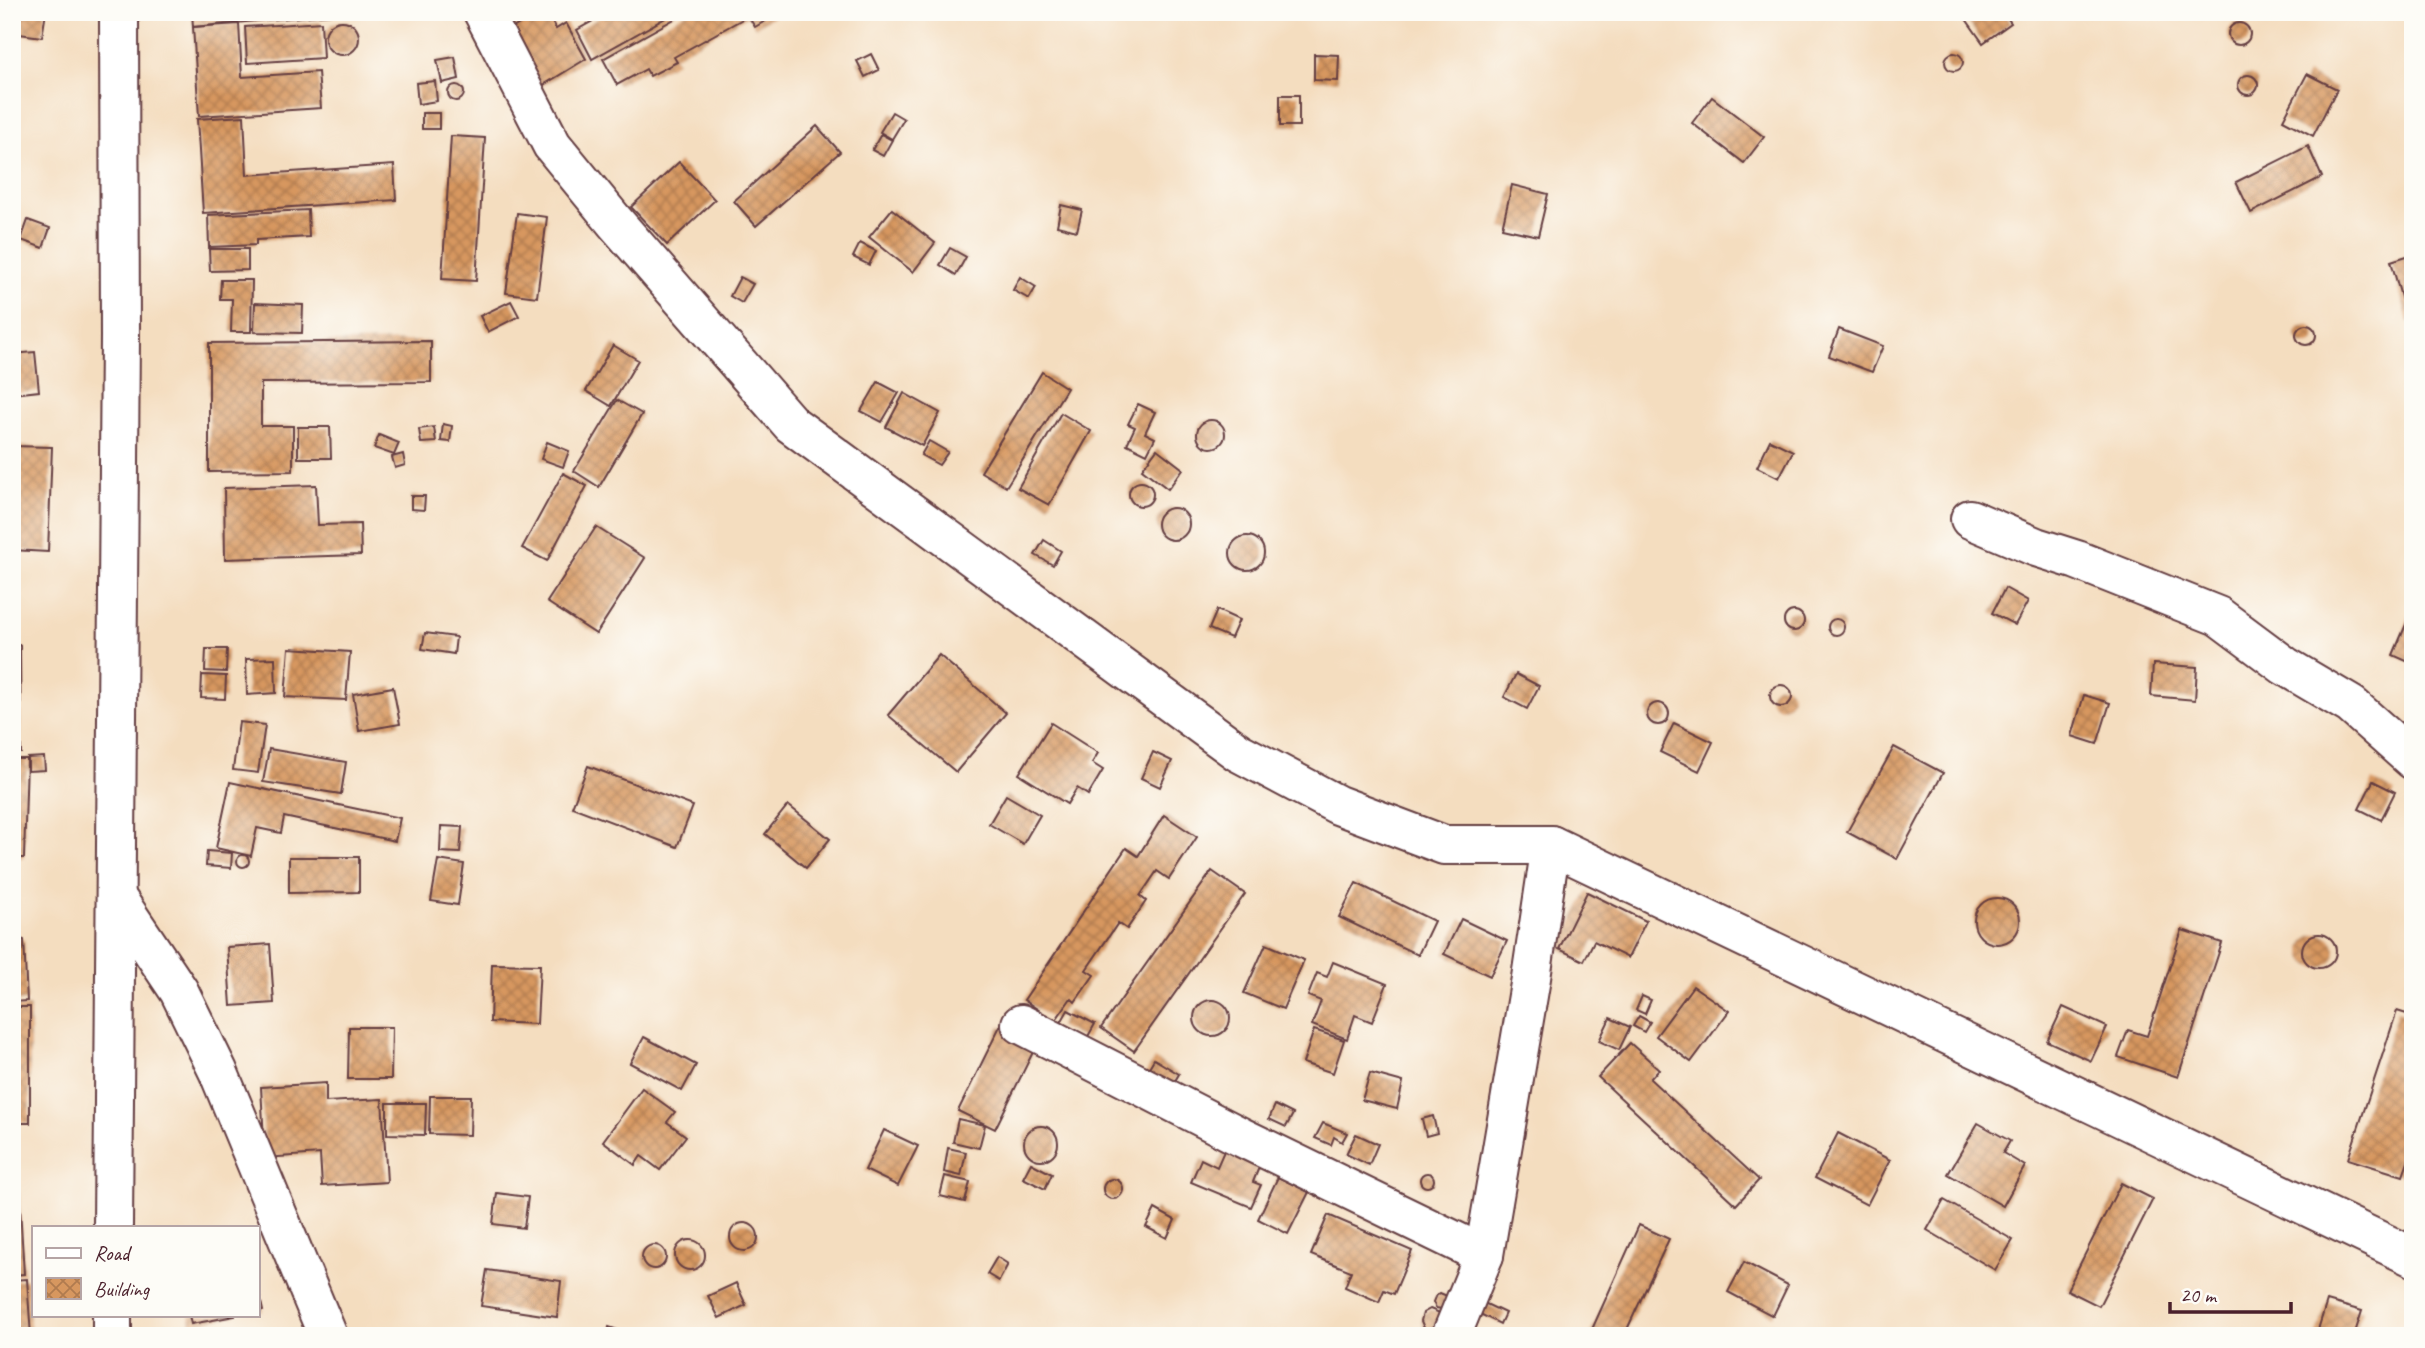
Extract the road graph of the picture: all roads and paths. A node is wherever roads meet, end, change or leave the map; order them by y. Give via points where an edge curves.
1 (119, 12) edge
2 (484, 12) edge
3 (1970, 519) dead end
4 (2413, 760) edge
5 (1551, 845) junction
6 (116, 897) junction
7 (1021, 1024) dead end
8 (113, 1226) edge
9 (1484, 1255) junction
10 (2413, 1257) edge
11 (112, 1316) edge
12 (112, 1336) edge
13 (328, 1336) edge
14 (1451, 1336) edge

1 - 6 street
2 - 5 street via 552,145 791,424 1238,752 1338,805 1444,845
3 - 4 street via 2218,616 2286,666 2351,705
5 - 9 street
5 - 10 street
6 - 8 street
6 - 13 street via 178,991 218,1071
7 - 9 street
9 - 14 street
11 - 12 street

